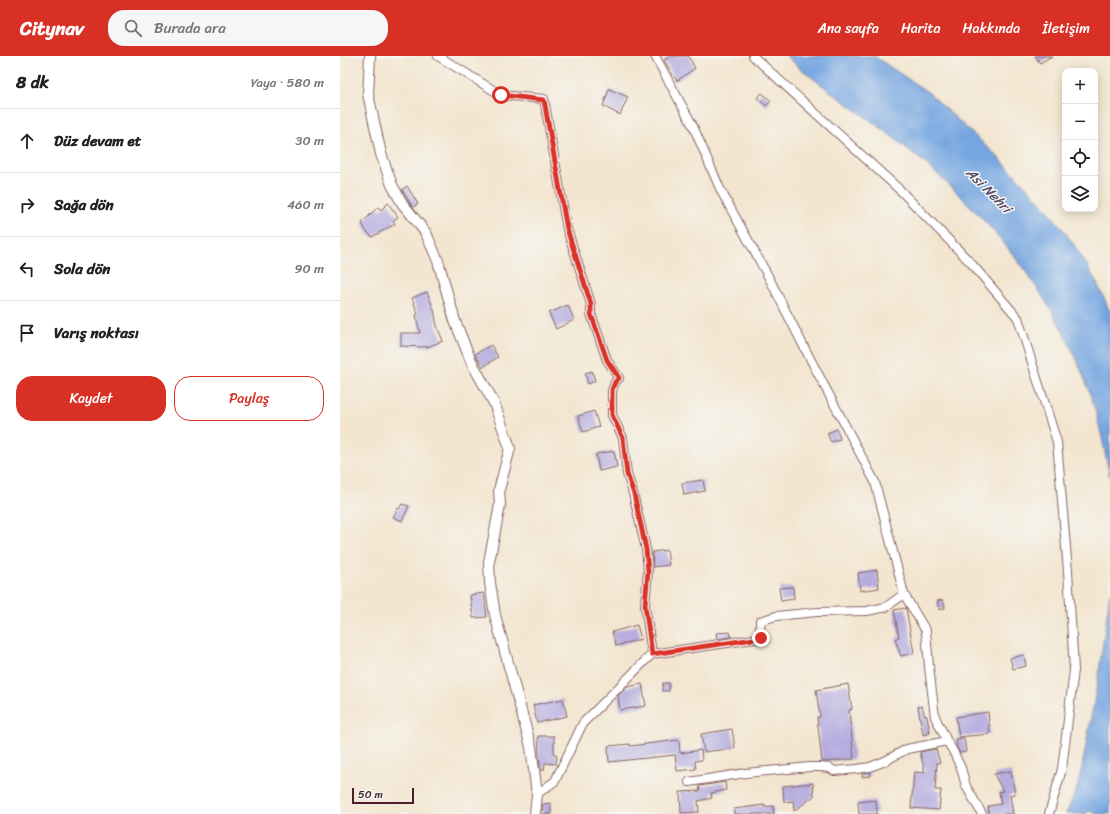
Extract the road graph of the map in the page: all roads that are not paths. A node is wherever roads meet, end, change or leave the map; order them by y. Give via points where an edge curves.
1 (370, 56) edge
2 (438, 56) edge
3 (655, 56) edge
4 (753, 56) edge
5 (904, 594) junction
6 (652, 654) junction
7 (947, 741) junction
8 (689, 782) dead end
9 (536, 794) junction
10 (535, 814) edge
11 (982, 814) edge
12 (1049, 814) edge

1 - 9 street via 368,94 383,160 402,203 426,233 438,261 454,321 471,361 494,403 510,448 499,490 500,505 489,562 490,583 531,747
2 - 6 street via 501,95 544,100 567,229 607,360 619,378 612,390 612,415 623,438 627,474 646,549 648,571 645,605
3 - 5 street via 693,126 721,191 875,482
4 - 12 street via 902,191 971,263 1018,318 1057,442 1074,670 1062,769
5 - 6 street via 886,607 867,611 776,616 760,621 761,638
5 - 7 street via 926,631 935,717
6 - 9 street via 583,723 555,781
7 - 8 street via 907,749 885,761 857,770 834,771 830,768 815,767 746,773
7 - 11 street via 961,768 966,786
9 - 10 street

